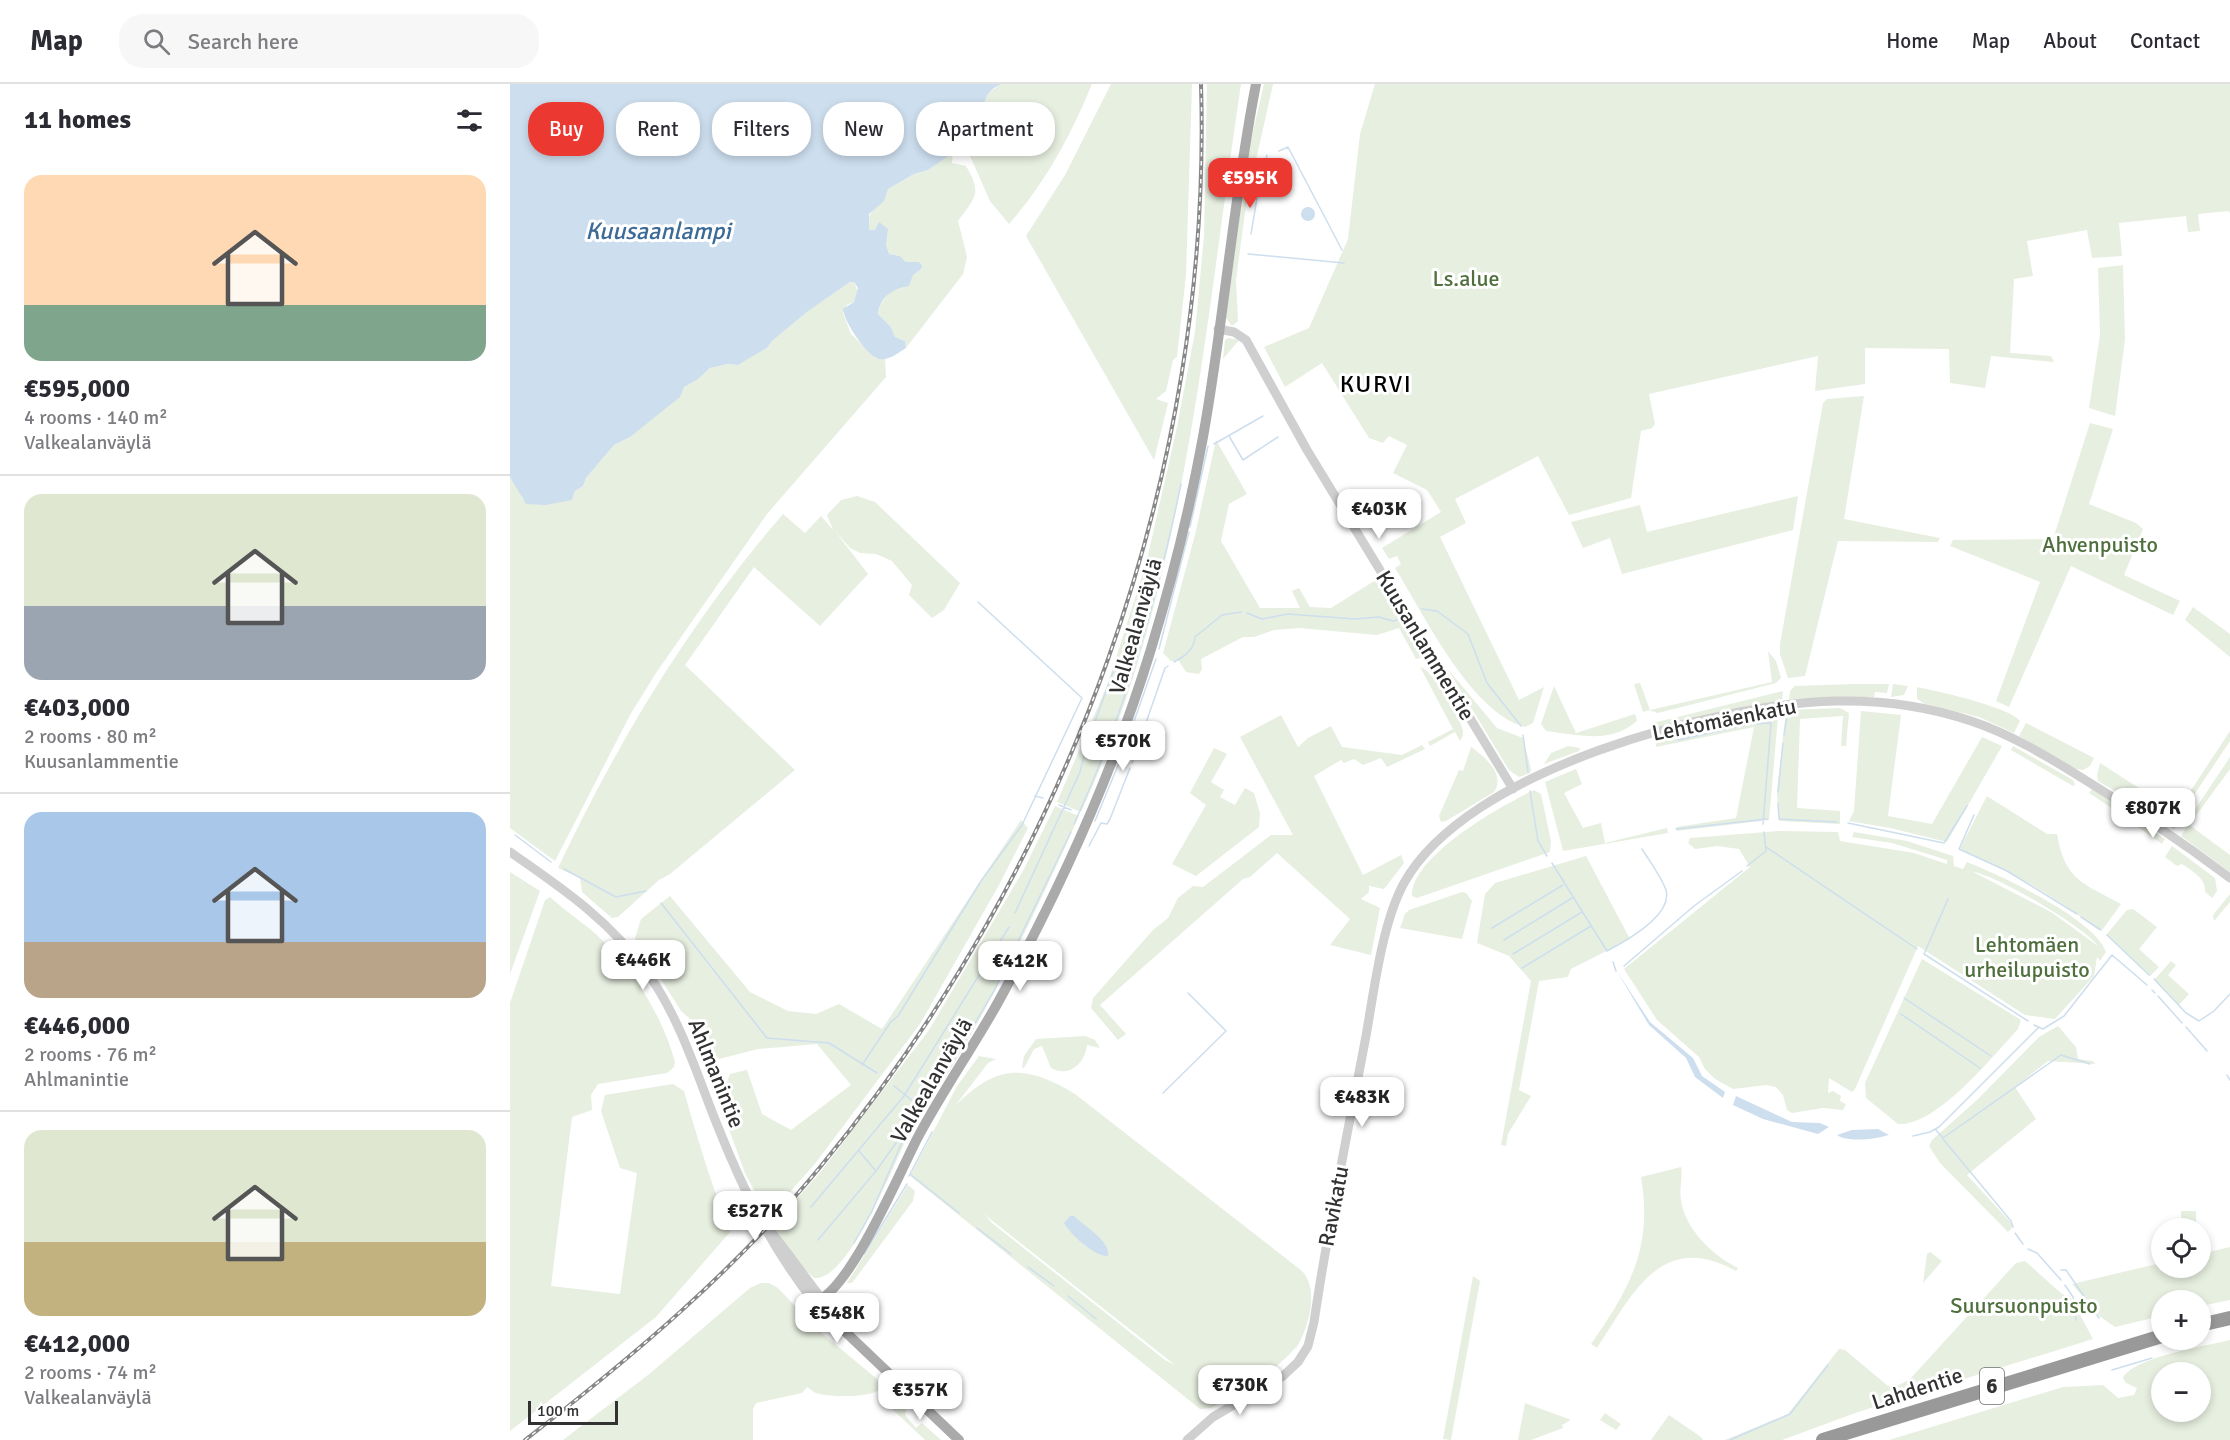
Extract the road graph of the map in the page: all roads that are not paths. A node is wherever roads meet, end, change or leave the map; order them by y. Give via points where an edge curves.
1 (1256, 84) edge
2 (1218, 329) junction
3 (1513, 789) junction
4 (510, 852) edge
5 (1421, 858) joint
6 (2230, 878) edge
7 (818, 1298) junction
8 (2230, 1318) edge
9 (2211, 1322) edge
10 (2151, 1339) edge
11 (959, 1440) edge
12 (1187, 1440) edge
13 (1823, 1440) edge

1 - 2 main road, Valkealanväylä
2 - 3 street, Kuusanlammentie via 1234,332 1246,340 1307,450
2 - 7 main road, Valkealanväylä via 1203,437 1178,551 1151,650 1112,761 1066,872 996,1006 920,1134 889,1201
3 - 5 street, Lehtomäenkatu via 1453,828
3 - 6 street, Lehtomäenkatu via 1564,764 1636,737 1747,710 1834,701 1910,704 1974,722 2026,745 2128,806
4 - 7 street, Ahlmanintie via 591,909 650,976 684,1039 732,1161 777,1239
5 - 12 street, Ravikatu via 1400,891 1390,920 1310,1338 1298,1362 1283,1376 1213,1417
7 - 11 main road, Ahlmanintie via 838,1327
8 - 9 highway
10 - 13 highway, Lahdentie / 6

